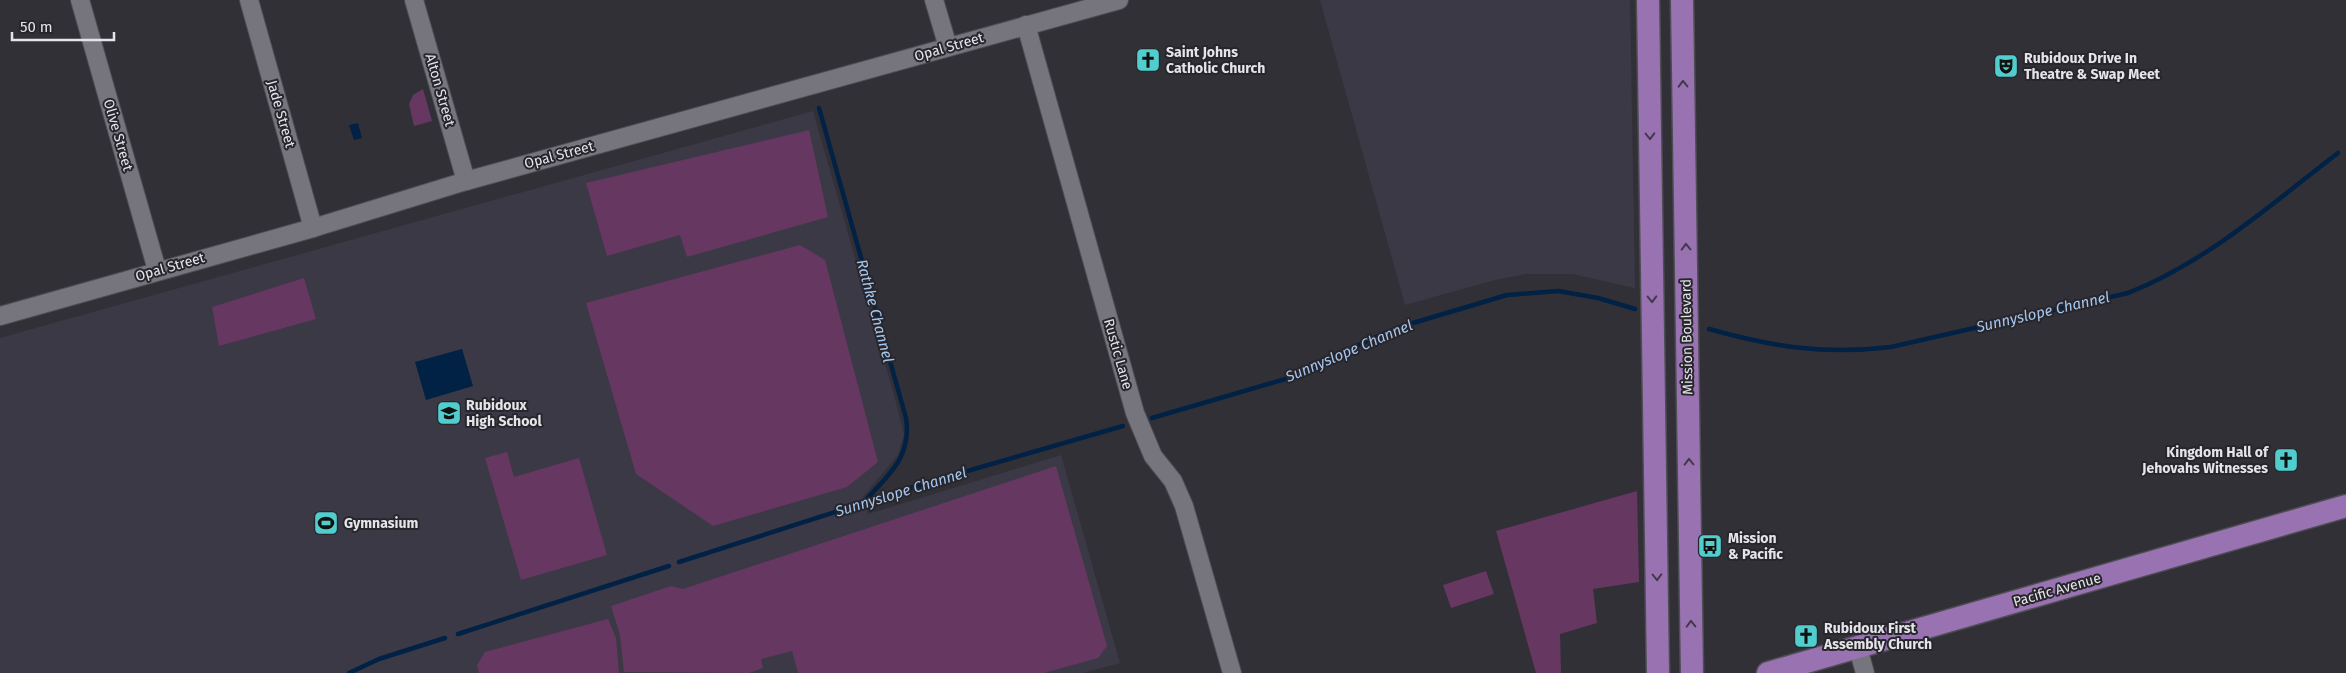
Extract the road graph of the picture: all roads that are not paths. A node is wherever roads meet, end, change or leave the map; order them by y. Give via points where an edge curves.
1 (80, 0) edge
2 (249, 0) edge
3 (414, 0) edge
4 (934, 0) edge
5 (1648, 0) edge
6 (1682, 0) edge
7 (1110, 1) edge
8 (1026, 25) junction
9 (948, 48) junction
10 (466, 181) junction
11 (313, 228) junction
12 (157, 270) junction
13 (0, 316) edge
14 (2346, 506) edge
15 (1858, 648) junction
16 (1232, 673) edge
17 (1658, 673) edge
18 (1692, 673) edge
19 (1768, 673) edge
20 (1865, 673) edge

1 - 12 street, Olive Street
2 - 11 street, Jade Street
3 - 10 street, Alton Street
4 - 9 street
5 -> 17 main road
18 -> 6 main road, Mission Boulevard
7 - 8 street, Opal Street
8 - 9 street, Opal Street
8 - 16 street, Rustic Lane via 1137,420 1153,456 1172,481 1184,506
9 - 10 street, Opal Street
10 - 11 street, Opal Street
11 - 12 street, Opal Street
12 - 13 street, Opal Street
14 - 15 main road, Pacific Avenue
15 - 19 main road, Pacific Avenue
15 - 20 street

